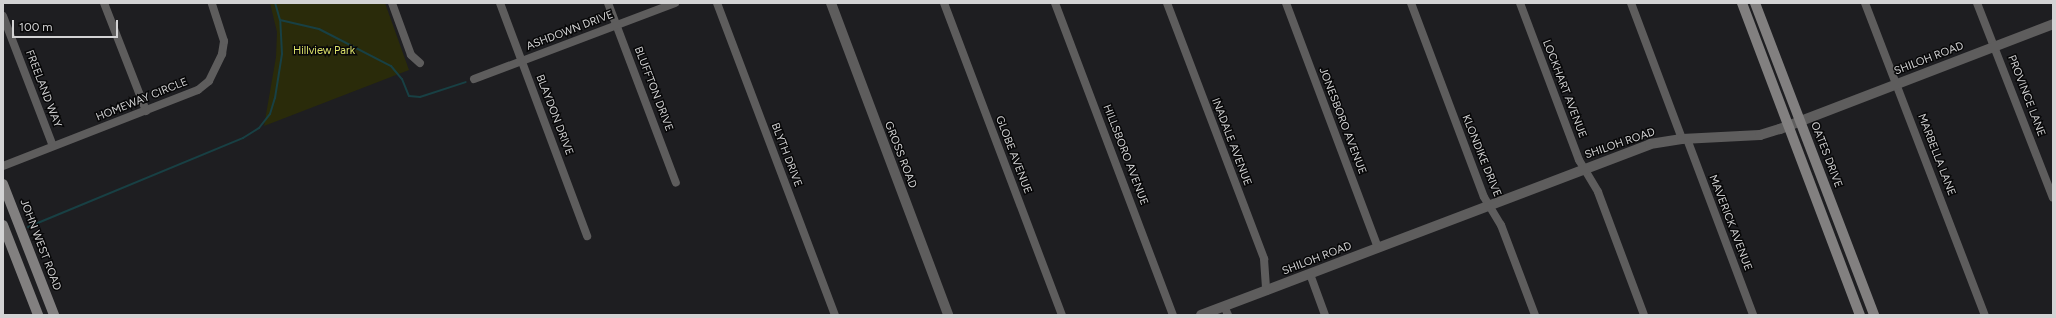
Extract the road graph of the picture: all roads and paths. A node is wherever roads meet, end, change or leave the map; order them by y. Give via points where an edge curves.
1 (104, 3) edge
2 (212, 3) edge
3 (392, 3) edge
4 (500, 3) edge
5 (608, 3) edge
6 (675, 3) edge
7 (717, 3) edge
8 (831, 3) edge
9 (944, 3) edge
10 (1055, 3) edge
11 (1167, 3) edge
12 (1286, 3) edge
13 (1411, 3) edge
14 (1520, 3) edge
15 (1631, 3) edge
16 (1742, 3) edge
17 (1755, 3) edge
18 (1865, 3) edge
19 (1978, 3) edge
20 (3, 16) edge
21 (2053, 24) edge
22 (617, 25) junction
23 (1994, 46) junction
24 (521, 61) junction
25 (420, 63) dead end
26 (474, 79) dead end
27 (1897, 84) junction
28 (146, 111) junction
29 (1801, 121) junction
30 (1788, 126) junction
31 (1684, 139) junction
32 (53, 146) junction
33 (3, 166) edge
34 (1584, 169) junction
35 (676, 183) dead end
36 (3, 184) edge
37 (2053, 198) edge
38 (1489, 205) junction
39 (3, 225) edge
40 (587, 236) dead end
41 (1378, 248) junction
42 (1310, 274) junction
43 (1266, 291) junction
44 (1226, 311) edge
45 (38, 315) edge
46 (54, 315) edge
47 (835, 315) edge
48 (948, 315) edge
49 (1062, 315) edge
50 (1174, 315) edge
51 (1201, 315) edge
52 (1325, 315) edge
53 (1535, 315) edge
54 (1644, 315) edge
55 (1753, 315) edge
56 (1860, 315) edge
57 (1874, 315) edge
58 (1985, 315) edge

1 - 28 street
2 - 28 street, HOMEWAY CIRCLE via 224,41 218,66 198,90
3 - 25 street via 411,55
4 - 24 street, BLAYDON DRIVE
5 - 22 street, BLUFFTON DRIVE
6 - 22 street, ASHDOWN DRIVE
7 - 47 street, BLYTH DRIVE
8 - 48 street, GROSS ROAD
9 - 49 street, GLOBE AVENUE
10 - 50 street, HILLSBORO AVENUE
11 - 43 street, INADALE AVENUE via 1264,259
12 - 41 street, JONESBORO AVENUE
13 - 38 street, KLONDIKE DRIVE
14 - 34 street, LOCKHART AVENUE
15 - 31 street, MAVERICK AVENUE
16 - 30 main road
17 - 29 main road, OATES DRIVE
18 - 27 street, MARBELLA LANE
19 - 23 street, PROVINCE LANE
20 - 32 street, FREELAND WAY
21 - 23 street, SHILOH ROAD
22 - 24 street, ASHDOWN DRIVE
22 - 35 street, BLUFFTON DRIVE
23 - 27 street, SHILOH ROAD
23 - 37 street, PROVINCE LANE
24 - 26 street, ASHDOWN DRIVE
24 - 40 street, BLAYDON DRIVE
27 - 29 street, SHILOH ROAD
27 - 58 street, MARBELLA LANE
28 - 32 street, HOMEWAY CIRCLE
29 - 30 street, SHILOH ROAD
29 - 57 main road, OATES DRIVE
30 - 31 street, SHILOH ROAD via 1760,135
30 - 56 main road
31 - 34 street, SHILOH ROAD via 1650,144
31 - 55 street, MAVERICK AVENUE
32 - 33 street, HOMEWAY CIRCLE
34 - 38 street, SHILOH ROAD
34 - 54 street, LOCKHART AVENUE via 1598,192
36 - 46 main road, JOHN WEST ROAD
38 - 41 street, SHILOH ROAD
38 - 53 street, KLONDIKE DRIVE via 1501,225
39 - 45 main road
41 - 42 street, SHILOH ROAD
42 - 43 street, SHILOH ROAD
42 - 52 street
43 - 44 street, SHILOH ROAD
44 - 51 street, SHILOH ROAD

